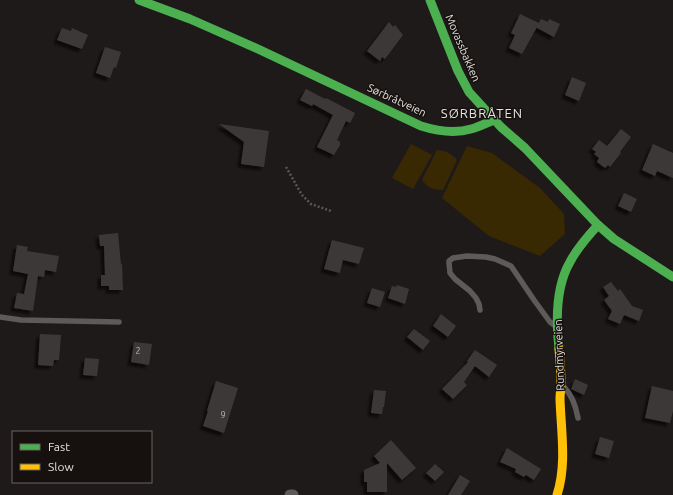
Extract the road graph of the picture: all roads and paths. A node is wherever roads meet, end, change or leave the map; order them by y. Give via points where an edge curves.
1 (139, 0) edge
2 (430, 0) edge
3 (494, 120) junction
4 (286, 168) dead end
5 (331, 211) dead end
6 (598, 225) junction
7 (673, 276) edge
8 (480, 310) dead end
9 (2, 317) edge
10 (119, 322) dead end
11 (556, 326) junction
12 (561, 384) junction
13 (578, 418) dead end
14 (557, 495) edge

1 - 3 street, Sørbråtveien via 190,19 421,126 455,132
2 - 3 street, Movassbakken via 469,92
3 - 6 street via 525,148
4 - 5 path via 302,195 311,204
6 - 7 street via 614,239
6 - 11 street, Rundmyrveien via 570,262 564,275
8 - 11 lane via 476,298 450,273 449,261 453,258 486,257 511,266 550,322
9 - 10 lane via 21,320
11 - 12 street, Rundmyrveien
12 - 13 lane via 570,394
12 - 14 street, Rundmyrveien via 563,461

